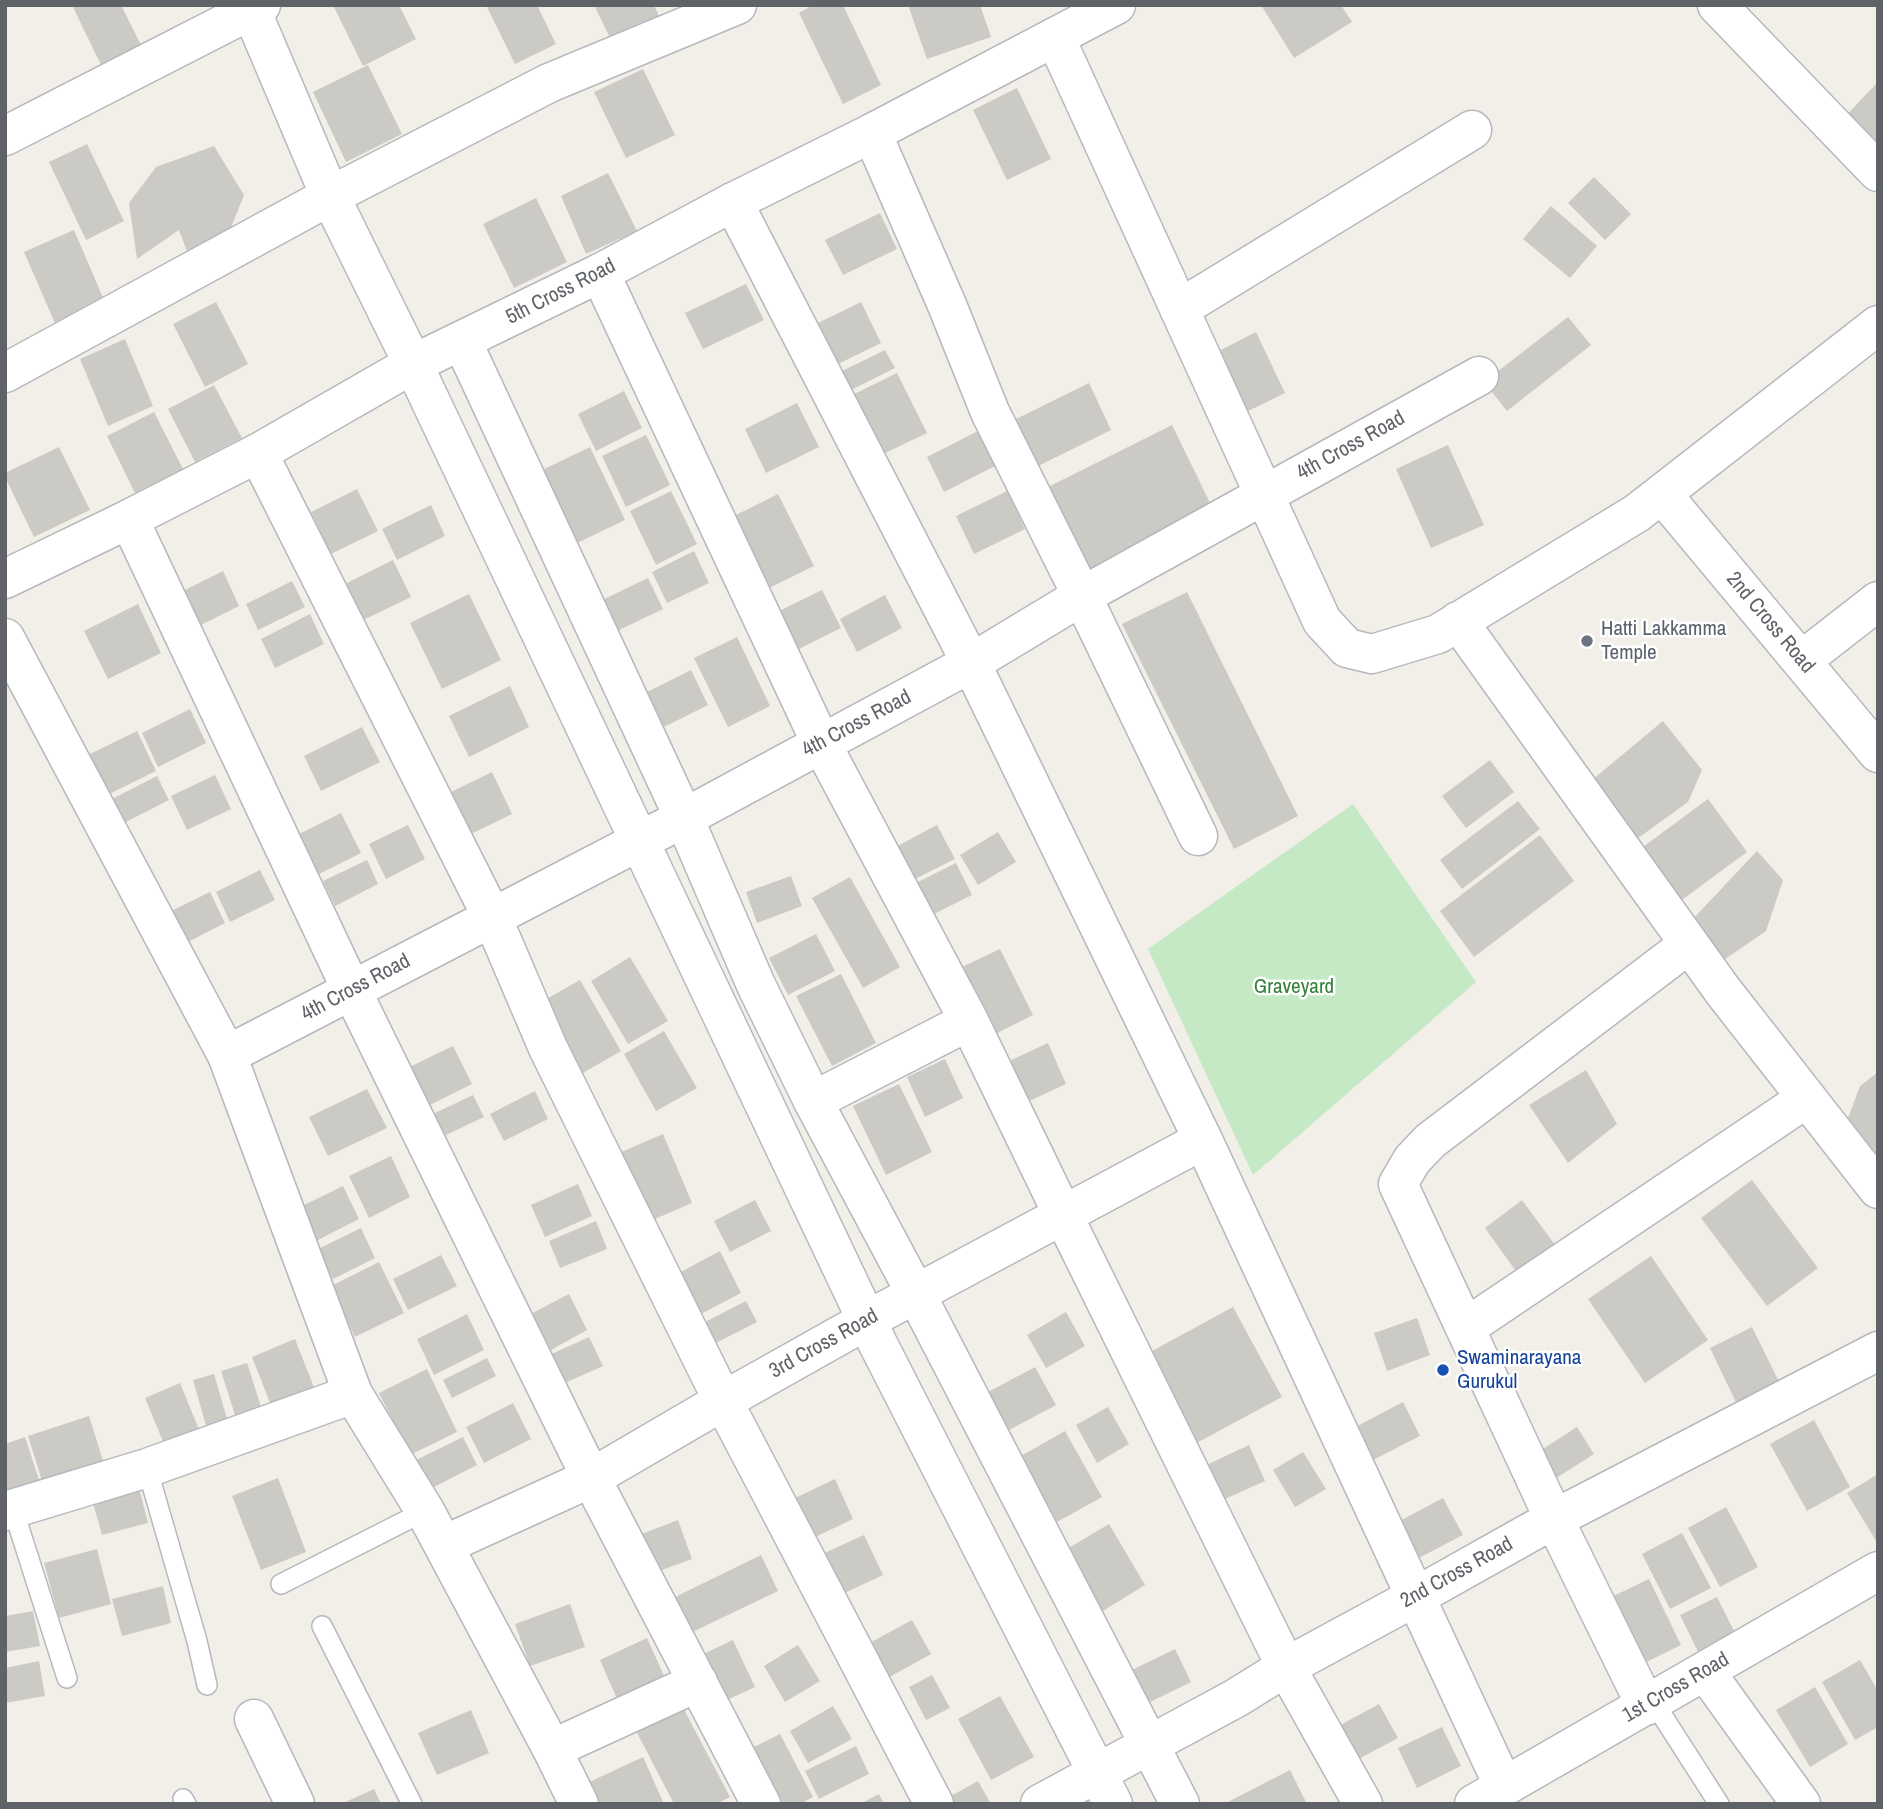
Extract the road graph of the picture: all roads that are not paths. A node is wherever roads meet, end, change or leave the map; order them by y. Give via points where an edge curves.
1 (737, 5) edge
2 (1116, 5) edge
3 (1717, 5) edge
4 (254, 7) edge
5 (1055, 37) junction
6 (1472, 130) dead end
7 (873, 133) junction
8 (5, 136) edge
9 (1878, 172) edge
10 (330, 196) junction
11 (733, 202) junction
12 (600, 273) junction
13 (1179, 309) junction
14 (1878, 325) edge
15 (462, 341) junction
16 (413, 364) junction
17 (5, 373) edge
18 (1479, 376) dead end
19 (258, 453) junction
20 (1264, 494) junction
21 (1662, 494) junction
22 (129, 519) junction
23 (5, 579) edge
24 (1082, 596) junction
25 (1878, 601) edge
26 (1458, 621) junction
27 (5, 638) edge
28 (1801, 661) junction
29 (971, 663) junction
30 (821, 743) junction
31 (1878, 752) edge
32 (684, 818) junction
33 (1198, 836) dead end
34 (639, 841) junction
35 (492, 918) junction
36 (1689, 944) junction
37 (352, 990) junction
38 (969, 1021) junction
39 (227, 1055) junction
40 (1807, 1098) junction
41 (813, 1101) junction
42 (1203, 1140) junction
43 (1878, 1189) edge
44 (1063, 1215) junction
45 (916, 1294) junction
46 (867, 1320) junction
47 (1465, 1328) junction
48 (1878, 1351) edge
49 (354, 1394) junction
50 (723, 1401) junction
51 (148, 1468) junction
52 (591, 1478) junction
53 (9, 1510) edge
54 (425, 1511) junction
55 (1554, 1519) junction
56 (444, 1545) junction
57 (1878, 1571) edge
58 (281, 1584) dead end
59 (1415, 1597) junction
60 (322, 1626) dead end
61 (1286, 1667) junction
62 (1706, 1671) junction
63 (67, 1678) dead end
64 (698, 1682) junction
65 (207, 1685) dead end
66 (1649, 1704) junction
67 (254, 1719) dead end
68 (1150, 1745) junction
69 (552, 1749) junction
70 (1105, 1788) edge
71 (1498, 1798) edge
72 (295, 1804) edge
73 (412, 1804) edge
74 (579, 1804) edge
75 (761, 1804) edge
76 (934, 1804) edge
77 (1040, 1804) edge
78 (1180, 1804) edge
79 (1363, 1804) edge
80 (1719, 1804) edge
81 (1801, 1804) edge

1 - 10 street via 549,83
2 - 5 street, 5th Cross Road
3 - 9 street
4 - 8 street
4 - 10 street
5 - 7 street, 5th Cross Road
5 - 13 street
6 - 13 street
7 - 11 street, 5th Cross Road
7 - 24 street via 990,412
10 - 16 street
10 - 17 street
11 - 12 street, 5th Cross Road
11 - 29 street
12 - 15 street, 5th Cross Road
12 - 30 street
13 - 20 street
14 - 21 street
15 - 16 street, 5th Cross Road
15 - 32 street
16 - 19 street, 5th Cross Road
16 - 34 street
18 - 20 street, 4th Cross Road
19 - 22 street, 5th Cross Road
19 - 35 street
20 - 24 street, 4th Cross Road
20 - 26 street via 1322,621 1347,648 1372,654 1438,634
21 - 26 street
21 - 28 street, 2nd Cross Road
22 - 23 street, 5th Cross Road
22 - 37 street
24 - 29 street, 4th Cross Road
24 - 33 street
25 - 28 street
26 - 36 street
27 - 39 street
28 - 31 street, 2nd Cross Road
29 - 30 street, 4th Cross Road
29 - 42 street
30 - 32 street, 4th Cross Road
30 - 38 street
32 - 34 street, 4th Cross Road
32 - 41 street via 756,985
34 - 35 street, 4th Cross Road
34 - 46 street
35 - 37 street, 4th Cross Road
35 - 50 street via 548,1048
36 - 40 street
36 - 47 street via 1430,1141 1412,1160 1398,1184
37 - 39 street, 4th Cross Road
37 - 52 street
38 - 41 street
38 - 44 street
39 - 49 street
40 - 43 street
40 - 47 street
41 - 45 street
42 - 44 street, 3rd Cross Road
42 - 59 street
44 - 45 street, 3rd Cross Road
44 - 61 street
45 - 46 street, 3rd Cross Road
45 - 68 street
46 - 50 street, 3rd Cross Road
46 - 70 street
47 - 55 street
48 - 55 street, 2nd Cross Road
49 - 51 street
49 - 54 street
50 - 52 street, 3rd Cross Road
50 - 76 street
51 - 53 street
51 - 65 lane
52 - 56 street, 3rd Cross Road
52 - 64 street
53 - 63 lane
54 - 56 street
54 - 58 lane
55 - 59 street, 2nd Cross Road
55 - 66 street
56 - 69 street
57 - 62 street, 1st Cross Road
59 - 61 street, 2nd Cross Road
59 - 71 street
60 - 73 lane
61 - 68 street, 2nd Cross Road
61 - 79 street
62 - 66 street, 1st Cross Road
62 - 81 street
64 - 69 street
64 - 75 street
66 - 71 street, 1st Cross Road
66 - 80 lane
67 - 72 street
68 - 70 street, 2nd Cross Road
68 - 78 street
69 - 74 street
70 - 77 street, 2nd Cross Road

